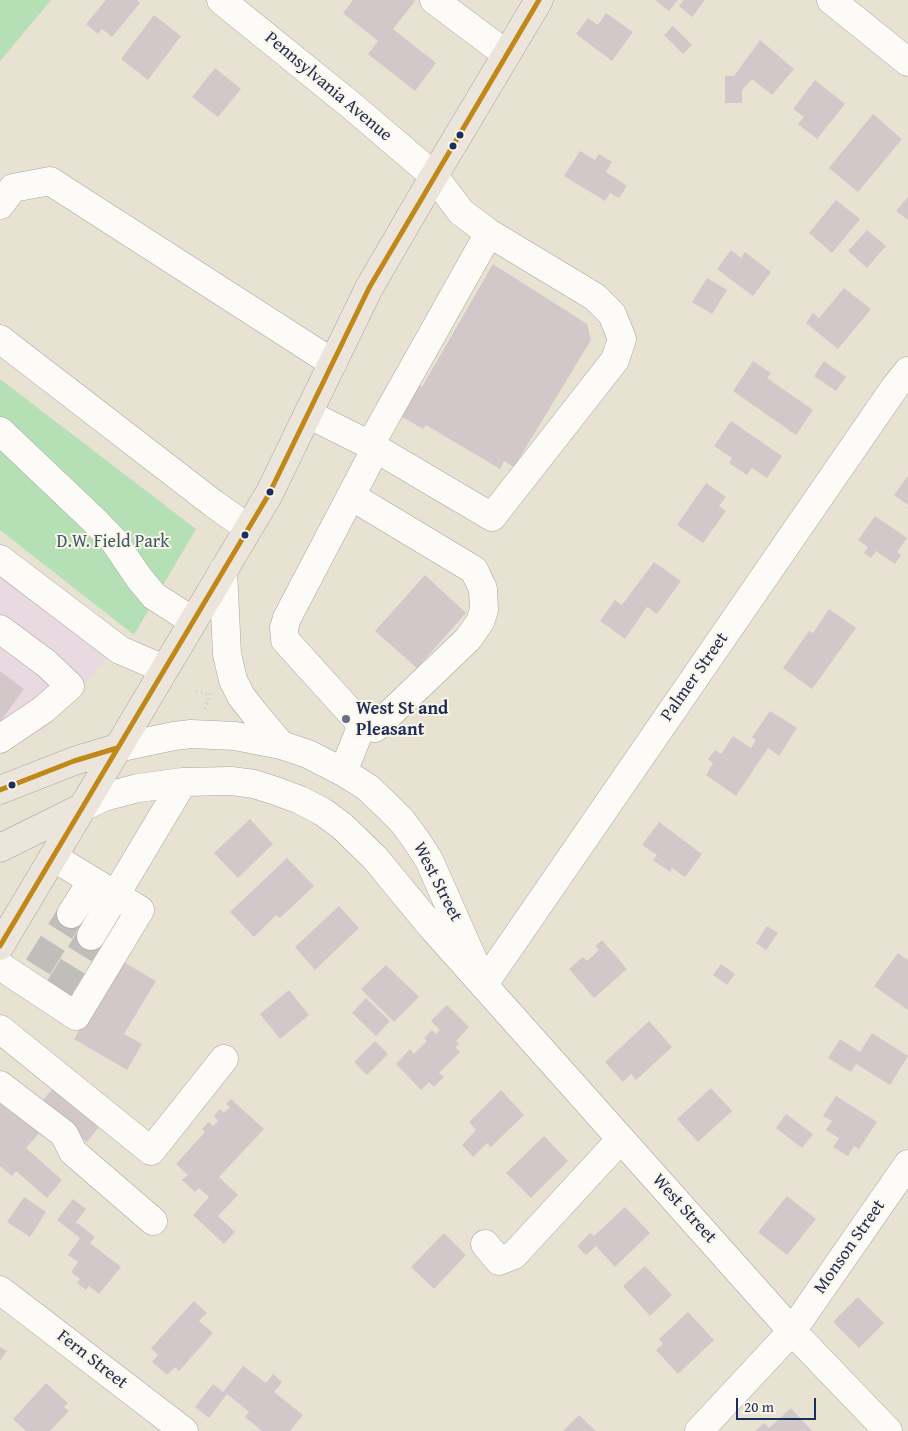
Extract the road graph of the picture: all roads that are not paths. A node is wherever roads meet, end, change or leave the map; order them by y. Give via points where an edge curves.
1 (221, 0) edge
2 (434, 0) edge
3 (539, 0) edge
4 (831, 0) edge
5 (506, 54) junction
6 (908, 62) edge
7 (434, 176) junction
8 (0, 205) edge
9 (489, 233) junction
10 (0, 339) edge
11 (333, 363) junction
12 (908, 371) edge
13 (308, 414) junction
14 (0, 431) edge
15 (373, 446) junction
16 (351, 496) junction
17 (248, 528) junction
18 (0, 559) edge
19 (224, 570) junction
20 (193, 621) junction
21 (0, 629) edge
22 (164, 670) junction
23 (362, 725) junction
24 (0, 740) edge
25 (281, 745) junction
26 (117, 748) junction
27 (343, 772) junction
28 (183, 782) junction
29 (0, 790) edge
30 (83, 807) junction
31 (0, 848) edge
32 (53, 856) junction
33 (92, 881) junction
34 (115, 896) junction
35 (71, 914) tunnel mouth
36 (91, 936) tunnel mouth
37 (0, 946) edge
38 (0, 966) edge
39 (484, 984) junction
40 (0, 1029) edge
41 (224, 1059) dead end
42 (0, 1085) edge
43 (621, 1139) junction
44 (908, 1164) edge
45 (153, 1221) dead end
46 (485, 1244) dead end
47 (0, 1290) edge
48 (792, 1331) junction
49 (184, 1431) edge
50 (699, 1431) edge
51 (888, 1431) edge

1 - 7 street, Pennsylvania Avenue
2 - 5 street
3 - 5 main road
4 - 6 street
5 - 7 main road
7 - 9 street, Pennsylvania Avenue via 461,212
7 - 11 main road via 369,288
8 - 11 street via 13,188 50,181
9 - 15 street
9 - 15 street, Pennsylvania Avenue via 595,297 612,314 622,339 615,360 492,517
10 - 17 street
11 - 13 main road
12 - 39 street, Palmer Street
13 - 15 street
13 - 17 main road via 269,494
14 - 20 street via 114,541 154,596
15 - 16 street
16 - 23 street via 284,628 285,640
16 - 23 street via 474,570 483,589 484,610 468,639 375,728
17 - 19 main road
18 - 22 street via 120,650
19 - 20 main road
19 - 25 street via 227,654 233,680 251,710
20 - 22 main road
21 - 24 street via 47,664 70,686
22 - 26 main road
23 - 27 street
25 - 26 street, West Street via 235,736 191,734
25 - 27 street, West Street via 308,754
26 - 29 main road
26 - 30 main road
27 - 39 street, West Street via 367,787 402,821 430,860
28 - 30 street, West Street via 138,788
28 - 34 street
28 - 39 street, West Street via 254,784 300,800 322,812 361,843
30 - 31 main road
30 - 32 main road
32 - 33 street
32 - 37 main road
33 - 34 street
33 - 35 street
34 - 36 street
34 - 38 street via 140,910 76,1016 33,976
39 - 43 street, West Street
40 - 41 street via 150,1151
42 - 45 street via 64,1134 73,1152
43 - 46 street via 514,1255 499,1261
43 - 48 street, West Street
44 - 48 street, Monson Street
47 - 49 street, Fern Street
48 - 50 street, Monson Street
48 - 51 street, West Street

